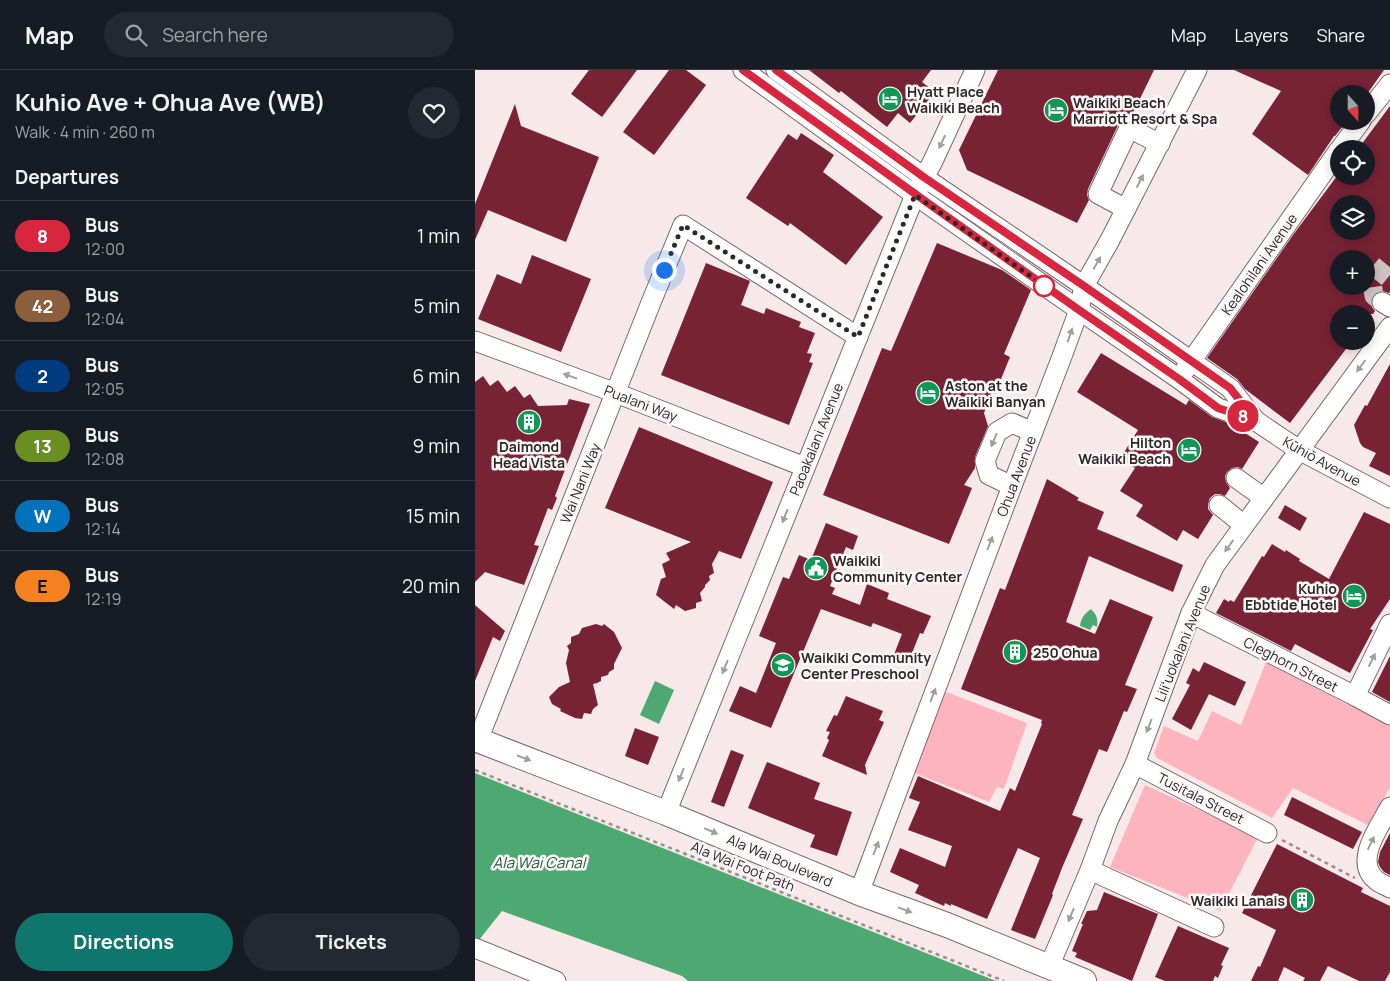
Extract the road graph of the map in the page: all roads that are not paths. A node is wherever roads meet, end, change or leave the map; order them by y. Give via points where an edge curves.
1 (743, 70) edge
2 (776, 70) edge
3 (975, 70) edge
4 (1197, 70) edge
5 (1390, 84) edge
6 (1375, 103) edge
7 (842, 118) junction
8 (1354, 130) edge
9 (832, 135) junction
10 (1346, 140) edge
11 (1160, 144) junction
12 (1330, 162) edge
13 (925, 178) junction
14 (915, 195) junction
15 (1126, 210) junction
16 (1084, 286) junction
17 (1079, 310) junction
18 (1388, 334) edge
19 (858, 337) junction
20 (475, 341) edge
21 (1191, 361) junction
22 (1179, 379) junction
23 (616, 393) junction
24 (1251, 427) junction
25 (1033, 432) junction
26 (1299, 450) junction
27 (805, 468) junction
28 (1236, 478) dead end
29 (1012, 486) junction
30 (1264, 498) junction
31 (1390, 498) edge
32 (1219, 505) dead end
33 (1244, 524) junction
34 (1191, 614) junction
35 (1390, 624) edge
36 (1355, 696) junction
37 (1390, 715) edge
38 (477, 740) edge
39 (1135, 764) junction
40 (1390, 807) edge
41 (666, 813) junction
42 (1267, 833) road end
43 (1089, 870) junction
44 (1383, 884) edge
45 (859, 893) junction
46 (1214, 927) dead end
47 (479, 949) edge
48 (1049, 967) junction
49 (557, 981) edge
50 (1085, 981) edge

1 - 9 street, Kūhiō Avenue
2 - 7 street, Kūhiō Avenue
3 -> 13 street, Paoakalani Avenue
4 - 11 street, Ohua Avenue
5 - 6 street
7 - 9 street
7 - 13 street, Kūhiō Avenue
8 - 10 street, Kealohilani Avenue
9 - 14 street, Kūhiō Avenue
15 -> 11 street, Ohua Avenue
11 - 15 street via 1129,128 1098,194
12 - 21 street, Kealohilani Avenue
13 - 14 street, Paoakalani Avenue
13 - 16 street, Kūhiō Avenue
14 - 17 street, Kūhiō Avenue
14 - 19 street, Paoakalani Avenue
16 -> 15 street, Ohua Avenue
16 - 17 street, Ohua Avenue
16 - 21 street, Kūhiō Avenue
17 - 22 street, Kūhiō Avenue
25 -> 17 street, Ohua Avenue
18 -> 26 street, Liliʻuokalani Avenue
19 - 23 street, Wai Nani Way via 683,225
19 - 27 street, Paoakalani Avenue
23 -> 20 street, Pualani Way
21 - 22 street, Kealohilani Avenue
21 - 24 street, Kūhiō Avenue via 1230,388
22 - 24 street, Kūhiō Avenue
23 - 27 street, Pualani Way
23 - 38 street, Wai Nani Way
24 - 26 street, Kūhiō Avenue
25 - 29 street, Ohua Avenue
25 -> 29 street via 1012,423 997,432 985,461 989,475
26 - 30 street, Liliʻuokalani Avenue
26 - 31 street, Kūhiō Avenue
27 -> 41 street, Paoakalani Avenue
28 - 30 street
45 -> 29 street, Ohua Avenue
30 - 33 street, Liliʻuokalani Avenue
32 - 33 street
33 -> 34 street, Liliʻuokalani Avenue via 1215,565
34 - 36 street, Cleghorn Street
34 -> 39 street, Liliʻuokalani Avenue
36 -> 35 street
36 - 37 street, Cleghorn Street
38 -> 41 main road, Ala Wai Boulevard
39 - 42 street, Tusitala Street
39 - 43 street, Liliʻuokalani Avenue
44 -> 40 street via 1367,866 1368,850
41 -> 45 main road, Ala Wai Boulevard
43 - 46 street
43 -> 48 street, Liliʻuokalani Avenue
45 -> 48 main road, Ala Wai Boulevard
47 - 49 street
48 - 50 main road, Ala Wai Boulevard

